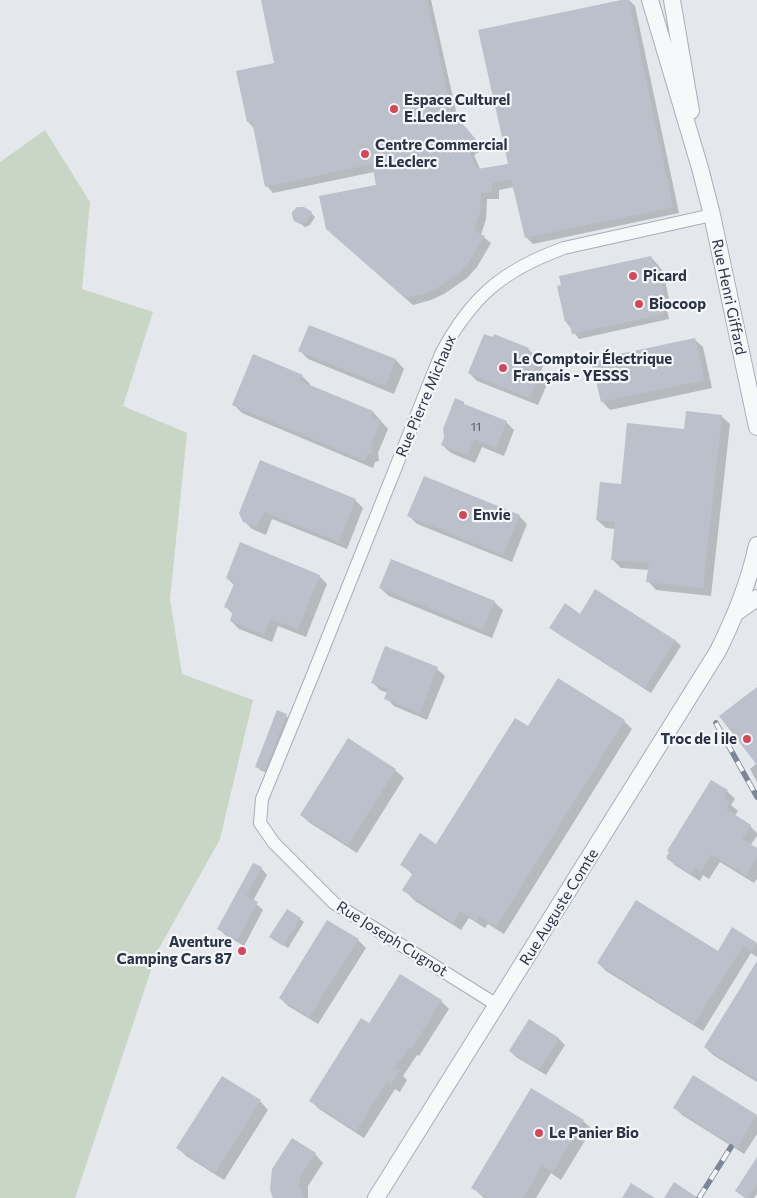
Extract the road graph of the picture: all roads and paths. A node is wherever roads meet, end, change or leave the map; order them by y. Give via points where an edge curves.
1 (650, 0) edge
2 (672, 0) edge
3 (700, 168) junction
4 (712, 215) junction
5 (757, 426) edge
6 (756, 554) edge
7 (757, 598) edge
8 (737, 612) junction
9 (312, 677) joint
10 (497, 1005) junction
11 (376, 1198) edge

1 - 3 street, Rue Henri Giffard
2 - 3 street, Rue Henri Giffard
3 - 4 street, Rue Henri Giffard
4 - 5 street, Rue Henri Giffard
4 - 9 street, Rue Pierre Michaux via 544,255 503,278 468,311 441,354
6 - 8 street, Rue Auguste Comte
7 - 8 street
8 - 10 street, Rue Auguste Comte via 718,651
9 - 10 street, Rue Joseph Cugnot via 262,799 260,822 274,843 334,903
10 - 11 street, Rue Auguste Comte

